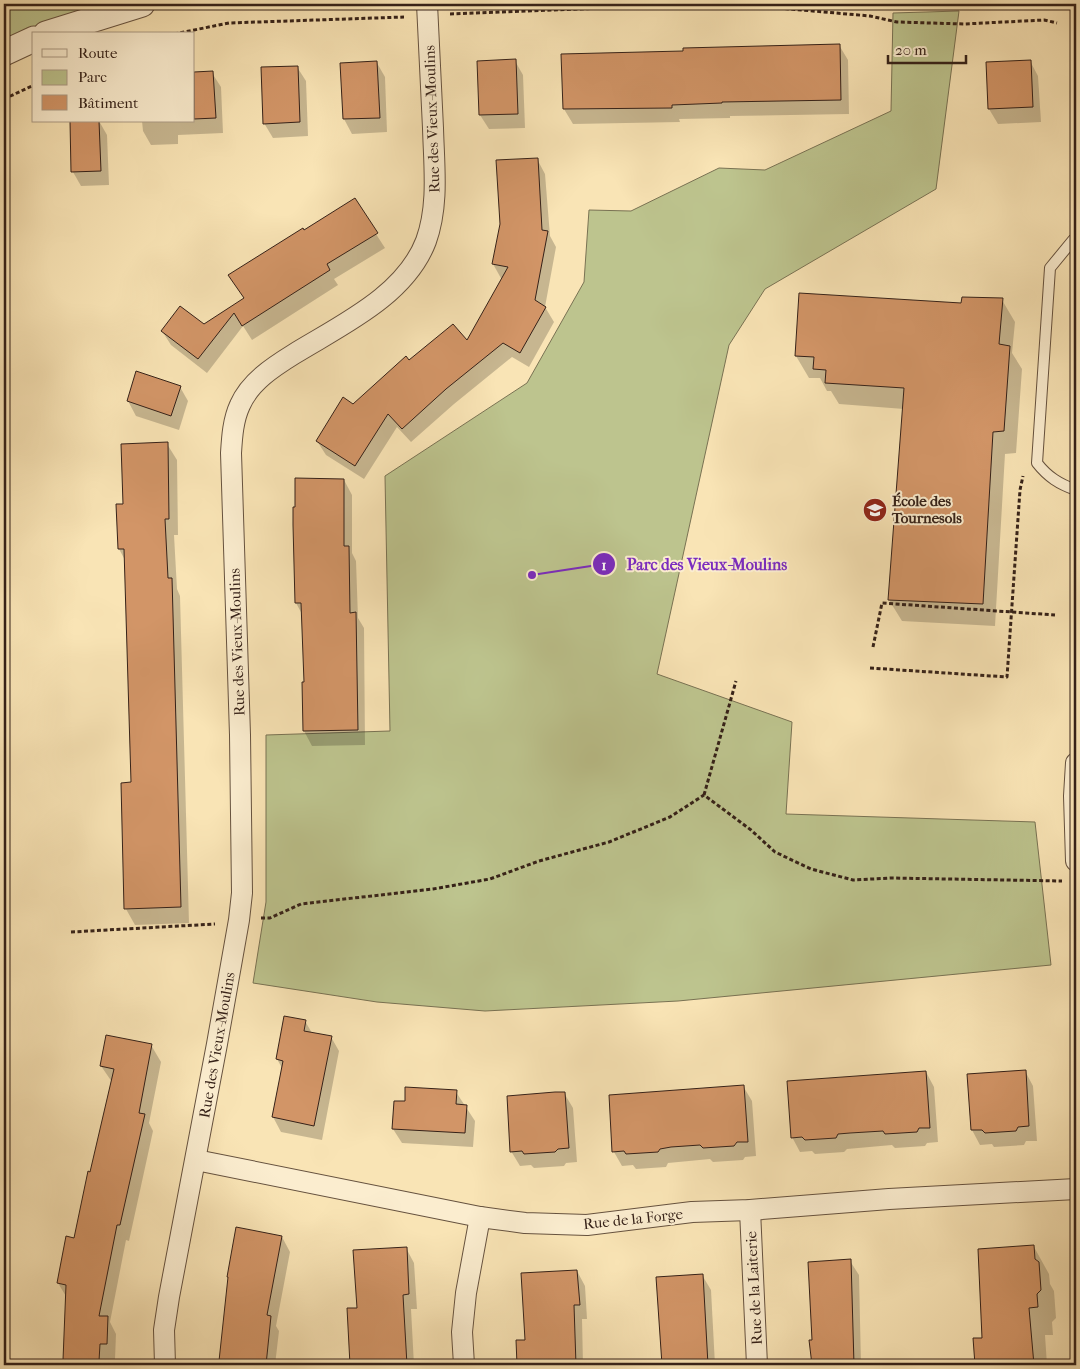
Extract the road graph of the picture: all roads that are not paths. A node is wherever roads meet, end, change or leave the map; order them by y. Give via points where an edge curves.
1 (142, 4) edge
2 (428, 4) edge
3 (52, 32) edge
4 (32, 40) edge
5 (4, 53) edge
6 (1076, 238) edge
7 (1076, 490) edge
8 (1076, 763) edge
9 (1076, 862) edge
10 (196, 1160) junction
11 (1076, 1190) edge
12 (750, 1210) junction
13 (480, 1217) junction
14 (165, 1365) edge
15 (464, 1365) edge
16 (757, 1365) edge

1 - 3 street
2 - 10 street, Rue des Vieux-Moulins via 436,200 426,240 415,264 381,300 275,366 254,383 240,404 234,425 231,453 242,862 239,920
4 - 5 street
6 - 7 lane via 1050,268 1037,463 1047,476
8 - 9 street
10 - 13 street, Rue de la Forge
10 - 14 street, Rue des Vieux-Moulins via 169,1296 164,1330
11 - 12 street, Rue de la Forge
12 - 13 street, Rue de la Forge via 692,1212 587,1225 525,1223
12 - 16 street, Rue de la Laiterie
13 - 15 street via 466,1293 462,1332

